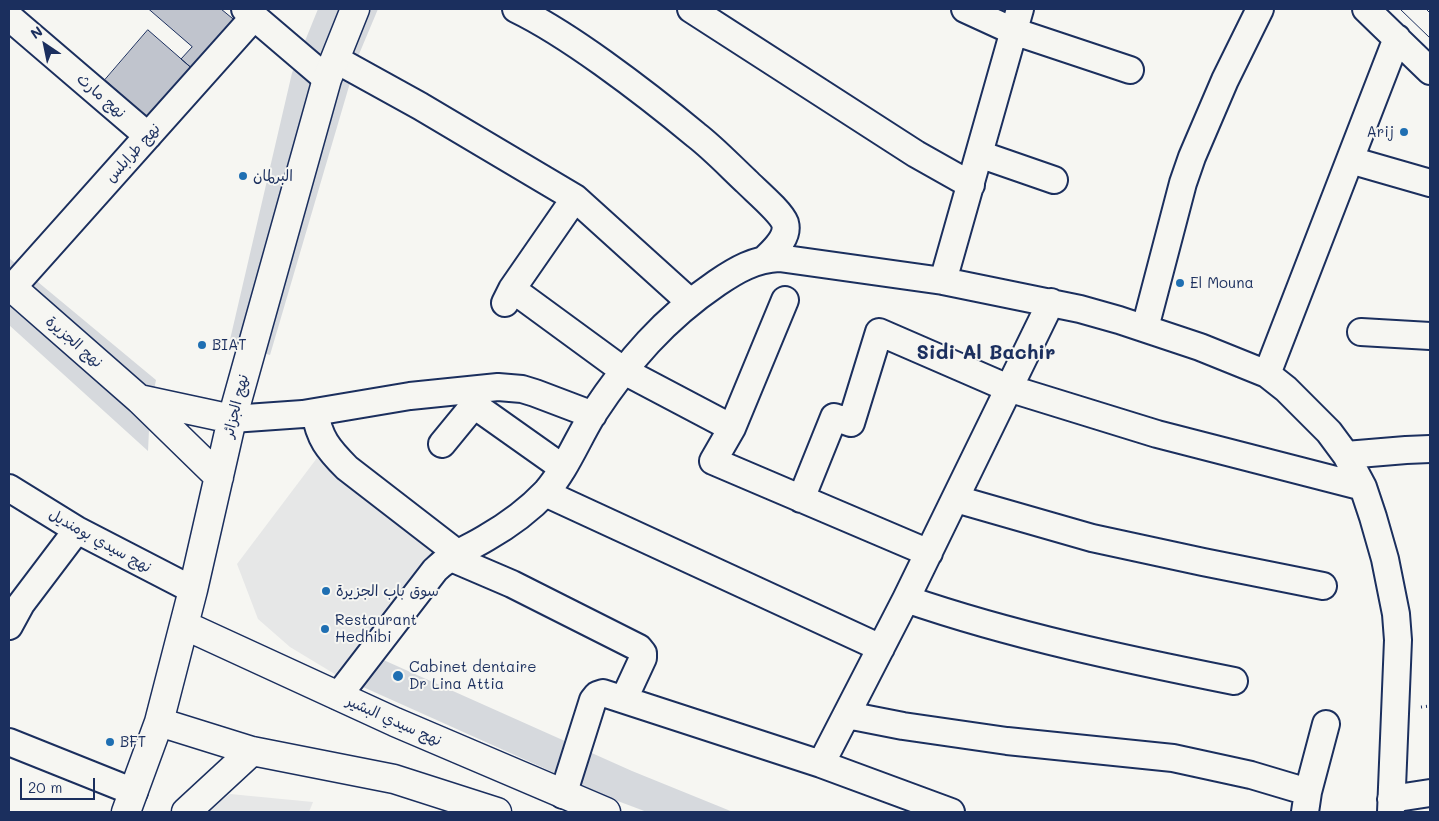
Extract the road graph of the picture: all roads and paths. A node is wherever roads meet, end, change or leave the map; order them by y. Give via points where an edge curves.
1 (355, 9) edge
2 (516, 9) edge
3 (691, 9) edge
4 (965, 9) edge
5 (1260, 9) edge
6 (1366, 9) edge
7 (249, 13) edge
8 (9, 16) edge
9 (1017, 20) edge
10 (1397, 38) junction
11 (331, 69) junction
12 (1130, 70) dead end
13 (1430, 71) edge
14 (148, 136) junction
15 (980, 154) junction
16 (1350, 160) junction
17 (1054, 180) dead end
18 (1430, 183) edge
19 (971, 185) junction
20 (575, 198) junction
21 (766, 258) junction
22 (943, 281) junction
23 (10, 286) edge
24 (785, 300) dead end
25 (690, 302) junction
26 (1051, 302) junction
27 (1145, 328) junction
28 (1362, 332) dead end
29 (1430, 336) edge
30 (624, 371) junction
31 (1267, 374) junction
32 (1008, 388) junction
33 (138, 399) junction
34 (315, 412) junction
35 (593, 415) junction
36 (232, 419) junction
37 (732, 428) junction
38 (442, 444) dead end
39 (1430, 449) edge
40 (1346, 456) junction
41 (563, 468) junction
42 (220, 477) junction
43 (1363, 487) junction
44 (9, 488) edge
45 (545, 492) junction
46 (801, 498) junction
47 (956, 500) junction
48 (77, 530) junction
49 (929, 553) junction
50 (453, 555) junction
51 (1324, 586) dead end
52 (193, 590) junction
53 (906, 599) junction
54 (13, 609) edge
55 (184, 624) junction
56 (882, 648) junction
57 (1234, 681) dead end
58 (338, 696) junction
59 (624, 699) junction
60 (847, 715) junction
61 (159, 722) junction
62 (1326, 724) dead end
63 (9, 742) edge
64 (252, 751) junction
65 (821, 764) junction
66 (1430, 793) edge
67 (563, 795) junction
68 (130, 802) edge
69 (1307, 802) edge
70 (1391, 806) edge
71 (186, 812) edge
72 (497, 812) edge
73 (606, 812) edge
74 (951, 812) edge

1 - 11 main road, نهج الجزائر
2 - 21 street via 540,20 646,95 698,136 764,199 782,218 786,229 782,240
3 - 19 street via 916,154
4 - 9 street
5 - 27 street via 1192,157
6 - 10 street
7 - 11 street
7 - 14 street, نهج طرابلس
8 - 14 street, نهج مارث
9 - 12 street
9 - 15 street
10 - 13 street
10 - 16 street
11 - 20 street via 450,123
11 - 36 main road, نهج الجزائر
14 - 23 street, نهج طرابلس
15 - 17 street
15 - 19 street
16 - 18 street
16 - 31 street
19 - 22 street
20 - 25 street
20 - 30 street via 508,297
21 - 22 street via 835,264
21 - 25 street via 735,271
22 - 26 street
23 - 33 main road, نهج الجزيرة
24 - 37 street
25 - 30 street
26 - 27 street
26 - 32 street
27 - 31 street
28 - 29 street
30 - 35 street
30 - 37 street
31 - 40 street via 1306,408
32 - 43 street via 1157,434
32 - 46 street via 879,332 851,423 834,417
32 - 47 street
33 - 36 main road, نهج الجزيرة
33 - 42 main road, نهج الجزيرة
34 - 35 street via 410,396 498,387 535,392
34 - 36 street
34 - 50 street via 323,441 347,468
35 - 41 street
36 - 42 main road, نهج الجزائر
37 - 46 street via 713,461
38 - 41 street via 474,405
39 - 40 street
40 - 43 street
41 - 45 street
42 - 52 main road, نهج الجزائر
43 - 70 street via 1385,559 1396,622 1398,667
44 - 48 street, نهج سيدي بومنديل
45 - 50 street via 497,531
45 - 56 street
46 - 49 street
47 - 49 street
47 - 51 street via 1092,538
48 - 52 street, نهج سيدي بومنديل
48 - 54 street
49 - 53 street
50 - 58 street via 416,592
50 - 59 street via 639,648 643,658
52 - 55 main road, نهج الجزائر
53 - 56 street
53 - 57 street via 1041,639
55 - 58 main road, نهج سيدي البشير
55 - 61 main road, نهج الجزائر
56 - 60 street
58 - 67 main road, نهج سيدي البشير
59 - 65 street
59 - 67 street via 604,693 595,697
60 - 65 street
60 - 69 street via 1008,740 1173,758 1258,777
61 - 64 main road
61 - 68 main road, نهج الجزائر
62 - 69 street
63 - 68 street
64 - 71 main road
64 - 72 main road via 394,779
65 - 74 street
66 - 70 street
67 - 73 main road, نهج سيدي البشير

